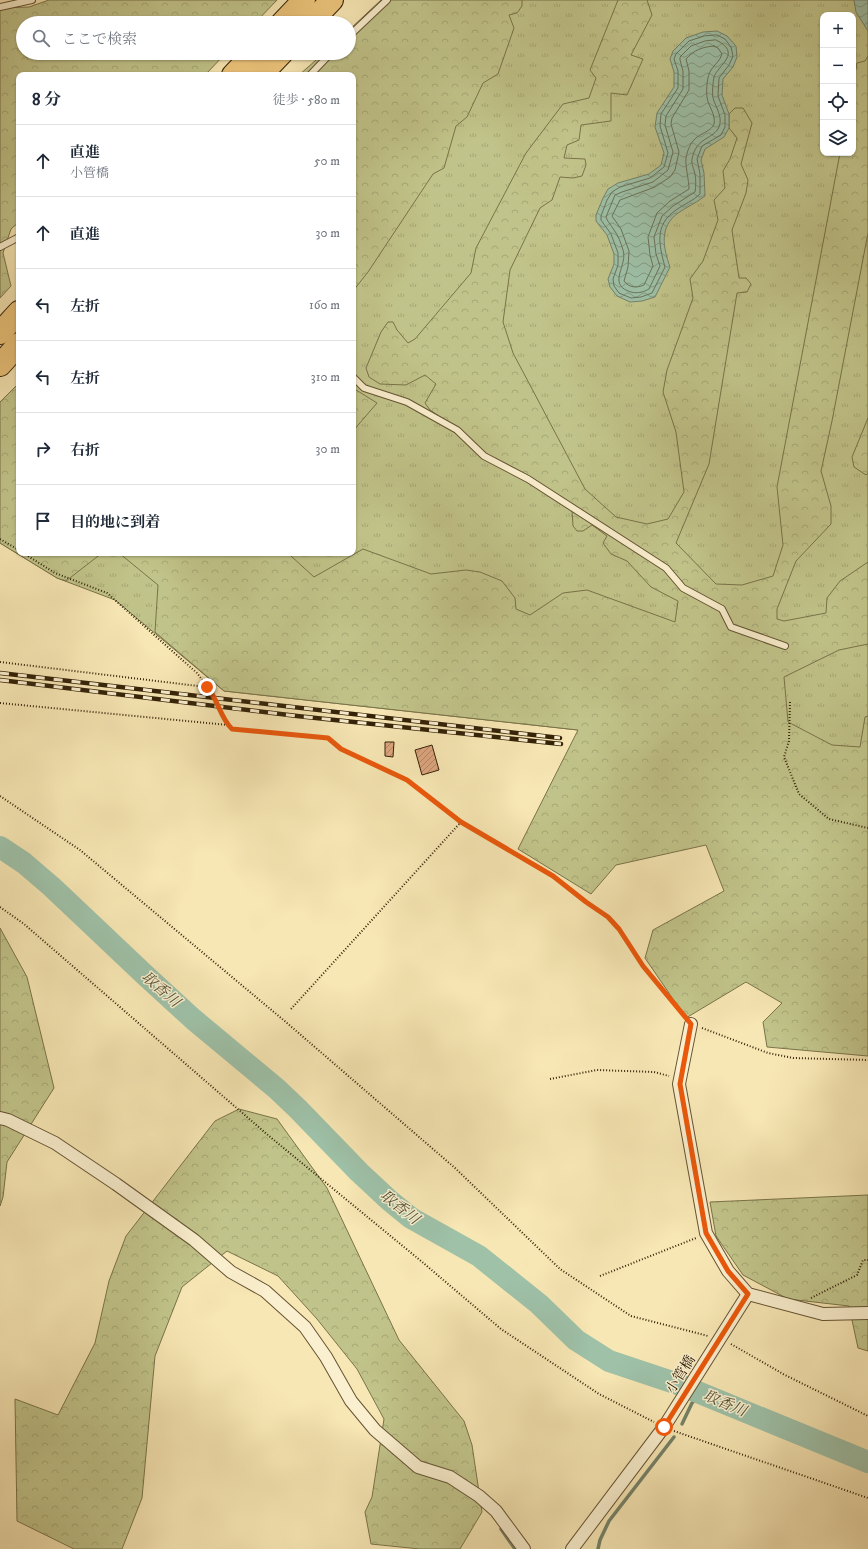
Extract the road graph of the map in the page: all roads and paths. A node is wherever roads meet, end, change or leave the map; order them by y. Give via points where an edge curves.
1 (32, 0) edge
2 (304, 0) edge
3 (332, 0) edge
4 (387, 0) edge
5 (0, 7) edge
6 (289, 16) edge
7 (317, 16) edge
8 (356, 29) edge
9 (247, 60) edge
10 (275, 60) edge
11 (324, 60) edge
12 (236, 72) edge
13 (264, 72) edge
14 (313, 72) edge
15 (16, 238) edge
16 (0, 246) edge
17 (16, 315) edge
18 (0, 334) edge
19 (16, 347) edge
20 (0, 365) edge
21 (356, 380) edge
22 (0, 539) edge
23 (16, 548) edge
24 (28, 556) edge
25 (785, 646) dead end
26 (0, 662) edge
27 (207, 687) junction
28 (790, 702) dead end
29 (0, 703) edge
30 (228, 725) junction
31 (0, 796) edge
32 (461, 822) junction
33 (868, 828) edge
34 (0, 907) edge
35 (291, 1010) dead end
36 (691, 1024) junction
37 (868, 1060) edge
38 (550, 1079) dead end
39 (680, 1084) junction
40 (0, 1118) edge
41 (706, 1233) junction
42 (868, 1260) edge
43 (600, 1276) dead end
44 (748, 1294) junction
45 (796, 1306) junction
46 (868, 1313) edge
47 (721, 1341) junction
48 (868, 1416) edge
49 (666, 1424) junction
50 (868, 1498) edge
51 (524, 1549) edge
52 (572, 1549) edge

1 - 5 lane
2 - 6 highway
3 - 7 highway
4 - 8 lane
9 - 12 highway
10 - 13 highway
11 - 14 lane
15 - 16 lane
17 - 18 highway
19 - 20 highway
21 - 25 lane via 364,388 407,402 457,430 484,456 528,479 666,568 683,588 722,609 731,627
22 - 23 path
24 - 27 path via 55,573 107,593 197,673
26 - 27 path
27 - 30 path
28 - 33 path via 789,741 784,757 799,794 829,819
29 - 30 path
30 - 32 path via 232,729 328,738 341,749 407,780
31 - 47 path via 80,850 286,1023 455,1168 560,1269 630,1316
32 - 35 path
32 - 36 path via 553,876 608,917 643,966
34 - 49 path via 24,924 269,1136 501,1329 599,1394
36 - 37 path via 768,1053 793,1058
36 - 39 street
38 - 39 path via 597,1070 654,1072 671,1077
39 - 41 street
40 - 51 street via 55,1143 194,1240 231,1272 265,1291 305,1327 351,1401 375,1430 418,1467 450,1477 479,1496 496,1511
41 - 43 path
41 - 44 street via 728,1271
42 - 45 path via 863,1260 857,1275
44 - 45 street
44 - 47 street, 小管橋
45 - 46 street via 823,1314
47 - 48 path
47 - 49 street, 小管橋
49 - 50 path
49 - 52 street, 小管橋

